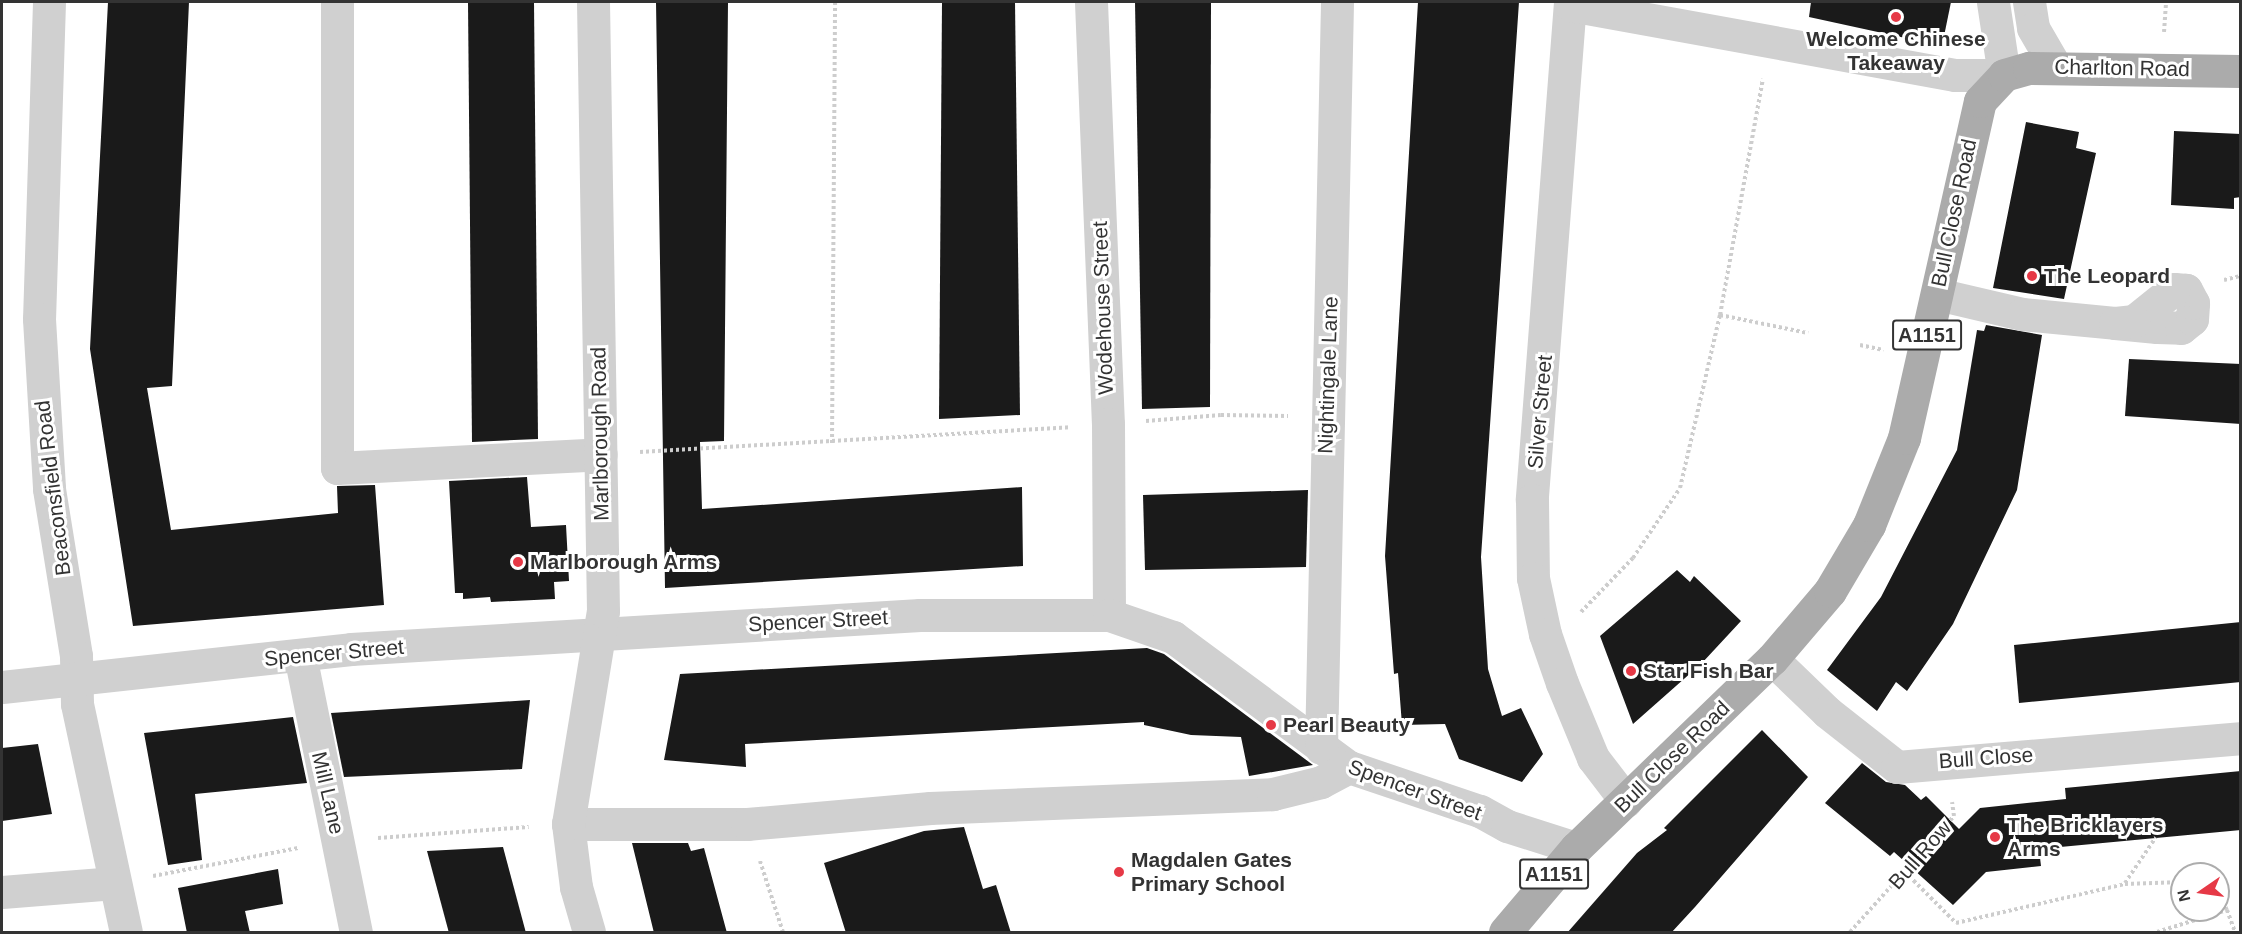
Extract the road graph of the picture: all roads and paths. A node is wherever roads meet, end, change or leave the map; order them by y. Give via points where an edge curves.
1 (49, 2) edge
2 (337, 2) edge
3 (593, 2) edge
4 (835, 2) edge
5 (1090, 2) edge
6 (1337, 2) edge
7 (1993, 2) edge
8 (2029, 2) edge
9 (1570, 3) edge
10 (1770, 40) junction
11 (2055, 66) junction
12 (2241, 71) edge
13 (2004, 75) junction
14 (1937, 294) junction
15 (1720, 315) junction
16 (2115, 323) dead end
17 (1808, 333) dead end
18 (1325, 417) junction
19 (1108, 424) junction
20 (832, 443) junction
21 (601, 454) junction
22 (1109, 615) junction
23 (599, 634) junction
24 (1545, 634) junction
25 (300, 655) junction
26 (1772, 659) junction
27 (77, 680) junction
28 (2, 687) edge
29 (2241, 738) edge
30 (1321, 748) junction
31 (1944, 765) junction
32 (1349, 767) junction
33 (1626, 801) junction
34 (568, 824) junction
35 (747, 824) junction
36 (2156, 837) dead end
37 (1576, 848) junction
38 (1905, 872) junction
39 (2170, 882) edge
40 (115, 883) junction
41 (2125, 884) junction
42 (2, 892) edge
43 (2230, 919) edge
44 (2190, 922) edge
45 (126, 933) edge
46 (356, 933) edge
47 (590, 933) edge
48 (783, 933) edge
49 (1505, 933) edge
50 (1850, 933) edge
51 (2157, 933) edge
52 (2235, 933) edge

1 - 27 street, Beaconsfield Road via 40,355 49,489
2 - 21 street via 337,468
3 - 21 street, Marlborough Road
4 - 20 path
5 - 19 street, Wodehouse Street
6 - 18 street, Nightingale Lane
7 - 13 street
8 - 11 street via 2033,28
9 - 10 street
9 - 24 street, Silver Street via 1532,500 1533,578
10 - 13 street via 1955,75
10 - 15 path
11 - 12 main road, Charlton Road
11 - 13 main road, Charlton Road
13 - 14 main road, Bull Close Road / A1151 via 1980,100
14 - 16 street via 2022,314
14 - 26 main road, Bull Close Road / A1151 via 1904,438 1869,525 1830,591
15 - 17 path
15 - 24 path via 1680,488 1633,558 1589,607
18 - 19 path via 1221,415
18 - 30 street, Nightingale Lane
19 - 20 path
19 - 22 street, Wodehouse Street
20 - 21 path
21 - 23 street, Marlborough Road via 603,611
22 - 23 street, Spencer Street via 920,615
22 - 30 street, Spencer Street via 1173,637
23 - 25 street, Spencer Street
23 - 34 street, Marlborough Road
24 - 33 street, Silver Street via 1593,758
25 - 27 street, Spencer Street
25 - 46 street, Mill Lane
26 - 31 street, Bull Close via 1827,712 1897,767 1926,762
26 - 33 main road, Bull Close Road / A1151
27 - 28 street, Spencer Street
27 - 40 street, Beaconsfield Road via 77,704
29 - 31 street, Bull Close
30 - 32 street, Spencer Street
31 - 38 path, Bull Row via 1954,816
32 - 35 street via 1321,782 1274,794 930,808
32 - 37 street, Spencer Street
33 - 37 main road, Bull Close Road / A1151
34 - 35 street
34 - 47 street, Marlborough Road via 576,887
35 - 48 path
36 - 41 path
37 - 49 main road, Bull Close Road / A1151
38 - 41 path via 1956,923
38 - 50 path, Bull Row
39 - 41 path
40 - 42 street
40 - 45 street, Beaconsfield Road
43 - 52 path
44 - 51 path

